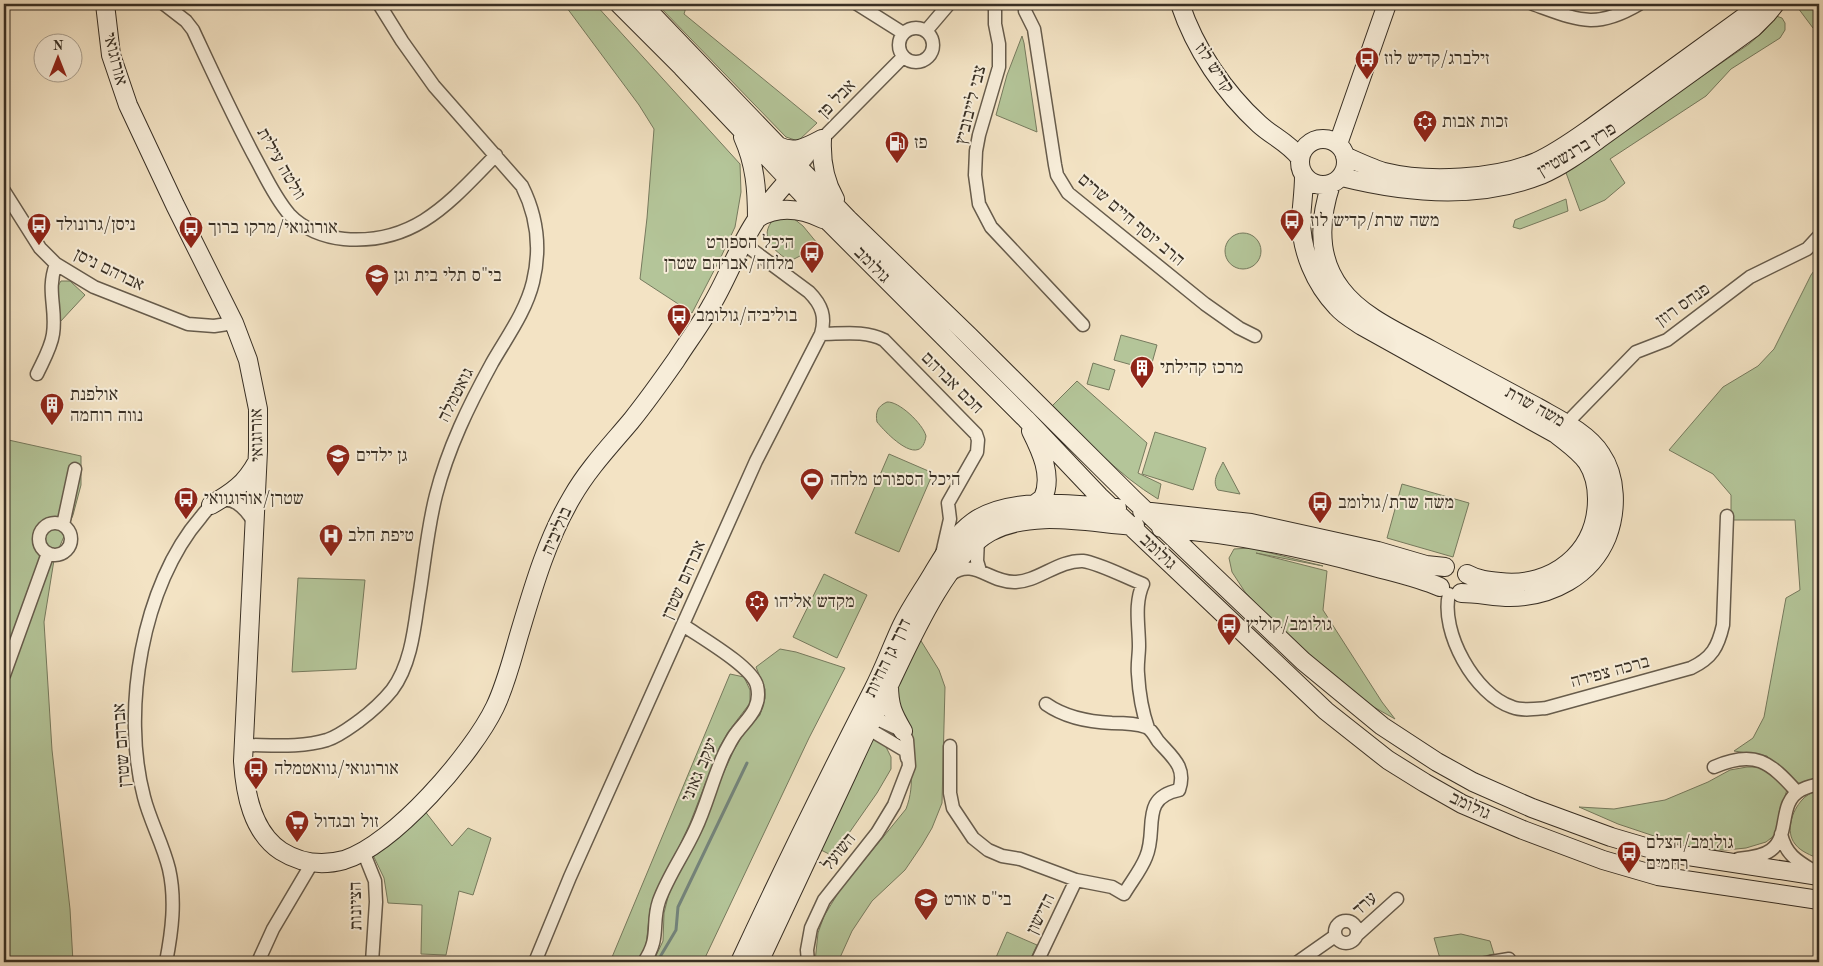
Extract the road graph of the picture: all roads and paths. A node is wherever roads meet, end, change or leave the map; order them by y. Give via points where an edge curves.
1 (105, 4) edge
2 (164, 4) edge
3 (379, 4) edge
4 (618, 4) edge
5 (642, 4) edge
6 (858, 4) edge
7 (949, 4) edge
8 (995, 4) edge
9 (1025, 4) edge
10 (1180, 4) edge
11 (1387, 4) edge
12 (1533, 4) edge
13 (1639, 4) edge
14 (1762, 4) edge
15 (1775, 4) edge
16 (926, 31) junction
17 (903, 34) junction
18 (903, 57) junction
19 (737, 125) junction
20 (1260, 125) junction
21 (822, 139) junction
22 (1331, 145) junction
23 (778, 146) junction
24 (496, 155) junction
25 (1300, 158) junction
26 (794, 174) junction
27 (1304, 176) junction
28 (1336, 180) junction
29 (4, 191) edge
30 (757, 219) junction
31 (848, 219) junction
32 (830, 223) junction
33 (1819, 236) edge
34 (743, 243) junction
35 (56, 264) junction
36 (234, 323) junction
37 (1083, 325) dead end
38 (822, 334) junction
39 (1255, 336) dead end
40 (37, 374) dead end
41 (1026, 419) junction
42 (1561, 429) junction
43 (258, 459) junction
44 (75, 469) dead end
45 (1035, 504) junction
46 (211, 505) junction
47 (1112, 508) junction
48 (1146, 511) junction
49 (950, 514) junction
50 (1728, 516) dead end
51 (982, 517) junction
52 (255, 524) junction
53 (63, 525) junction
54 (1130, 526) junction
55 (1165, 528) junction
56 (1211, 534) junction
57 (978, 539) junction
58 (48, 553) junction
59 (941, 559) junction
60 (1197, 561) junction
61 (1445, 568) junction
62 (980, 571) junction
63 (1467, 574) junction
64 (947, 577) junction
65 (1450, 592) junction
66 (683, 624) junction
67 (4, 675) edge
68 (890, 683) junction
69 (1046, 704) dead end
70 (867, 719) junction
71 (1148, 728) junction
72 (903, 731) junction
73 (244, 745) junction
74 (950, 746) dead end
75 (909, 766) junction
76 (1714, 766) dead end
77 (1819, 785) edge
78 (1797, 792) junction
79 (1781, 834) junction
80 (363, 851) junction
81 (1720, 861) junction
82 (312, 863) junction
83 (1819, 875) edge
84 (1076, 880) junction
85 (1397, 900) dead end
86 (1819, 900) edge
87 (1357, 935) junction
88 (1335, 936) junction
89 (1509, 959) dead end
90 (166, 962) edge
91 (258, 962) edge
92 (372, 962) edge
93 (536, 962) edge
94 (644, 962) edge
95 (740, 962) edge
96 (759, 962) edge
97 (808, 962) edge
98 (1036, 962) edge
99 (1298, 962) edge
100 (1491, 962) edge

1 - 36 street, אורוגואי via 111,56 128,105
2 - 24 street, וולטה עילית via 186,21 277,198 290,215 318,233 371,240 402,232 452,200
3 - 24 street, גואטמלה via 434,86
4 - 19 street, גולומב
5 - 23 street, גולומב
6 - 17 street
7 - 16 street
8 - 37 street, צבי לייבוביץ via 1000,66 976,151 979,204 991,227
9 - 39 street, הרב יוסף חיים שרים via 1034,29 1057,175 1068,194 1205,304
10 - 20 street, קדיש לוז via 1207,62 1239,104
11 - 22 street via 1354,99
12 - 13 street via 1590,21 1622,14
14 - 22 street, פרץ ברנשטיין via 1591,128 1536,162 1515,169 1472,176 1398,175
15 - 28 street, פרץ ברנשטיין via 1753,28 1592,144 1542,174 1494,187 1454,191
16 - 17 street via 913,28
16 - 18 street via 934,42 927,59 916,63
17 - 18 street via 898,43
18 - 21 street, אבל פן
19 - 26 street, גולומב
19 - 30 street via 754,168
20 - 22 street, קדיש לוז
20 - 25 street, קדיש לוז
21 - 23 street via 795,150
21 - 26 street, אבל פן
21 - 31 street via 825,176 830,191
22 - 25 street via 1306,147
22 - 28 street via 1346,166
23 - 26 street, גולומב
24 - 73 street, גואטמלה via 522,186 534,215 537,249 533,282 521,312 461,421 445,464 433,510 411,646 401,675 393,689 371,711 328,740 299,745
25 - 27 street
26 - 30 street, בוליביה
26 - 31 street, גולומב
26 - 32 street, גולומב
27 - 28 street via 1318,185
27 - 42 street, משה שרת via 1302,238 1316,278 1338,308 1362,326
28 - 42 street, משה שרת via 1322,217 1323,249 1331,272 1348,298 1367,313
29 - 35 street, אברהם ניסן via 29,233
30 - 32 street via 769,212 793,210 812,214
30 - 34 street, בוליביה
31 - 48 street, גולומב
32 - 41 street, גולומב
33 - 42 street, פנחס רוזן via 1807,249 1750,277 1668,340 1636,352
34 - 38 street, אברהם שטרן via 818,301 823,315
34 - 80 street, בוליביה via 712,306 637,413 572,497 545,556 502,690 476,741 428,797 373,846
35 - 36 street, אברהם ניסן via 94,287 188,324 214,326
35 - 40 street via 51,288 53,333
36 - 43 street, אורוגואי via 248,360 258,409
38 - 49 street, חכם אברהם via 865,334 884,340 972,428 978,440 977,452 949,498 947,508
38 - 66 street, אברהם שטרן via 756,461
41 - 45 street via 1047,477 1045,494
41 - 47 street, גולומב
42 - 63 street, משה שרת via 1586,462 1596,486 1597,508 1586,542 1572,560 1538,580 1504,583
42 - 65 street, משה שרת via 1600,452 1610,475 1613,510 1601,550 1583,572 1569,582 1537,594 1508,597
43 - 46 street via 246,480
43 - 52 street, אורוגואי
44 - 53 street
45 - 47 street, דרך גן החיות
45 - 51 street, דרך גן החיות via 1004,509
46 - 52 street via 225,500 239,503
46 - 90 street, אברהם שטרן via 188,533 166,574 140,654 135,701 135,737 144,797 169,869 174,899
47 - 48 street, דרך גן החיות
47 - 54 street, גולומב
48 - 55 street, גולומב
48 - 61 street via 1252,523
49 - 51 street via 960,518
49 - 59 street, חכם אברהם
50 - 65 street, ברכה צפירה via 1723,625 1712,653 1691,668 1546,708 1514,708 1489,694 1476,680 1448,623 1446,611
51 - 59 street, דרך גן החיות via 965,529
52 - 73 street, אורוגואי
53 - 58 street via 70,533 70,544 64,552
53 - 58 street via 53,523 41,531 41,546
54 - 55 street, משה שרת
54 - 57 street, דרך גן החיות via 1026,520
54 - 86 street, גולומב via 1326,711 1388,760 1462,804 1580,852 1658,876
55 - 56 street, משה שרת
55 - 60 street, גולומב
56 - 60 street via 1198,546
56 - 65 street, משה שרת via 1339,558 1413,577
57 - 62 street
57 - 64 street, דרך גן החיות
58 - 67 street
59 - 70 street, דרך גן החיות via 903,623 873,690
60 - 81 street, גולומב via 1340,693 1382,726 1437,762 1532,808 1610,837 1662,852
61 - 63 street via 1458,566
61 - 65 street via 1439,575
62 - 64 street via 963,568
62 - 71 street via 997,580 1020,582 1059,566 1082,561 1143,584 1138,594 1138,673 1143,715
63 - 65 street via 1468,583
64 - 68 street, דרך גן החיות via 913,634
66 - 93 street, אברהם שטרן via 570,877
66 - 94 street, יעקב גאוני via 741,664 757,684 759,695 752,714 725,752 696,828 664,888 658,903 652,951
68 - 70 street, דרך גן החיות
68 - 72 street via 891,710
69 - 71 street via 1078,719
70 - 72 street
70 - 75 street via 883,738 906,751
70 - 95 street, דרך גן החיות via 782,871
70 - 96 street, דרך גן החיות
71 - 84 street via 1173,756 1182,780 1179,790 1160,798 1152,809 1152,839 1146,857 1124,894 1112,887
72 - 75 street, השועל
73 - 82 street, אורוגואי via 247,795 264,834 288,856
74 - 84 street via 950,793 954,808 973,838 1002,856 1020,859
75 - 97 street, השועל via 894,805 877,833 824,900 811,928
76 - 78 street via 1744,758 1758,760 1780,773
77 - 78 street
78 - 79 street via 1786,808
79 - 81 street via 1778,843 1764,854
79 - 83 street via 1790,854
80 - 82 street, בוליביה via 345,860
80 - 92 street, הציונות via 375,881
81 - 83 street, גולומב
82 - 91 street via 273,929
84 - 98 street, הדישון
85 - 87 street, ערד
87 - 88 street via 1348,943
87 - 88 street via 1356,926 1346,920 1336,925
88 - 99 street
89 - 100 street

